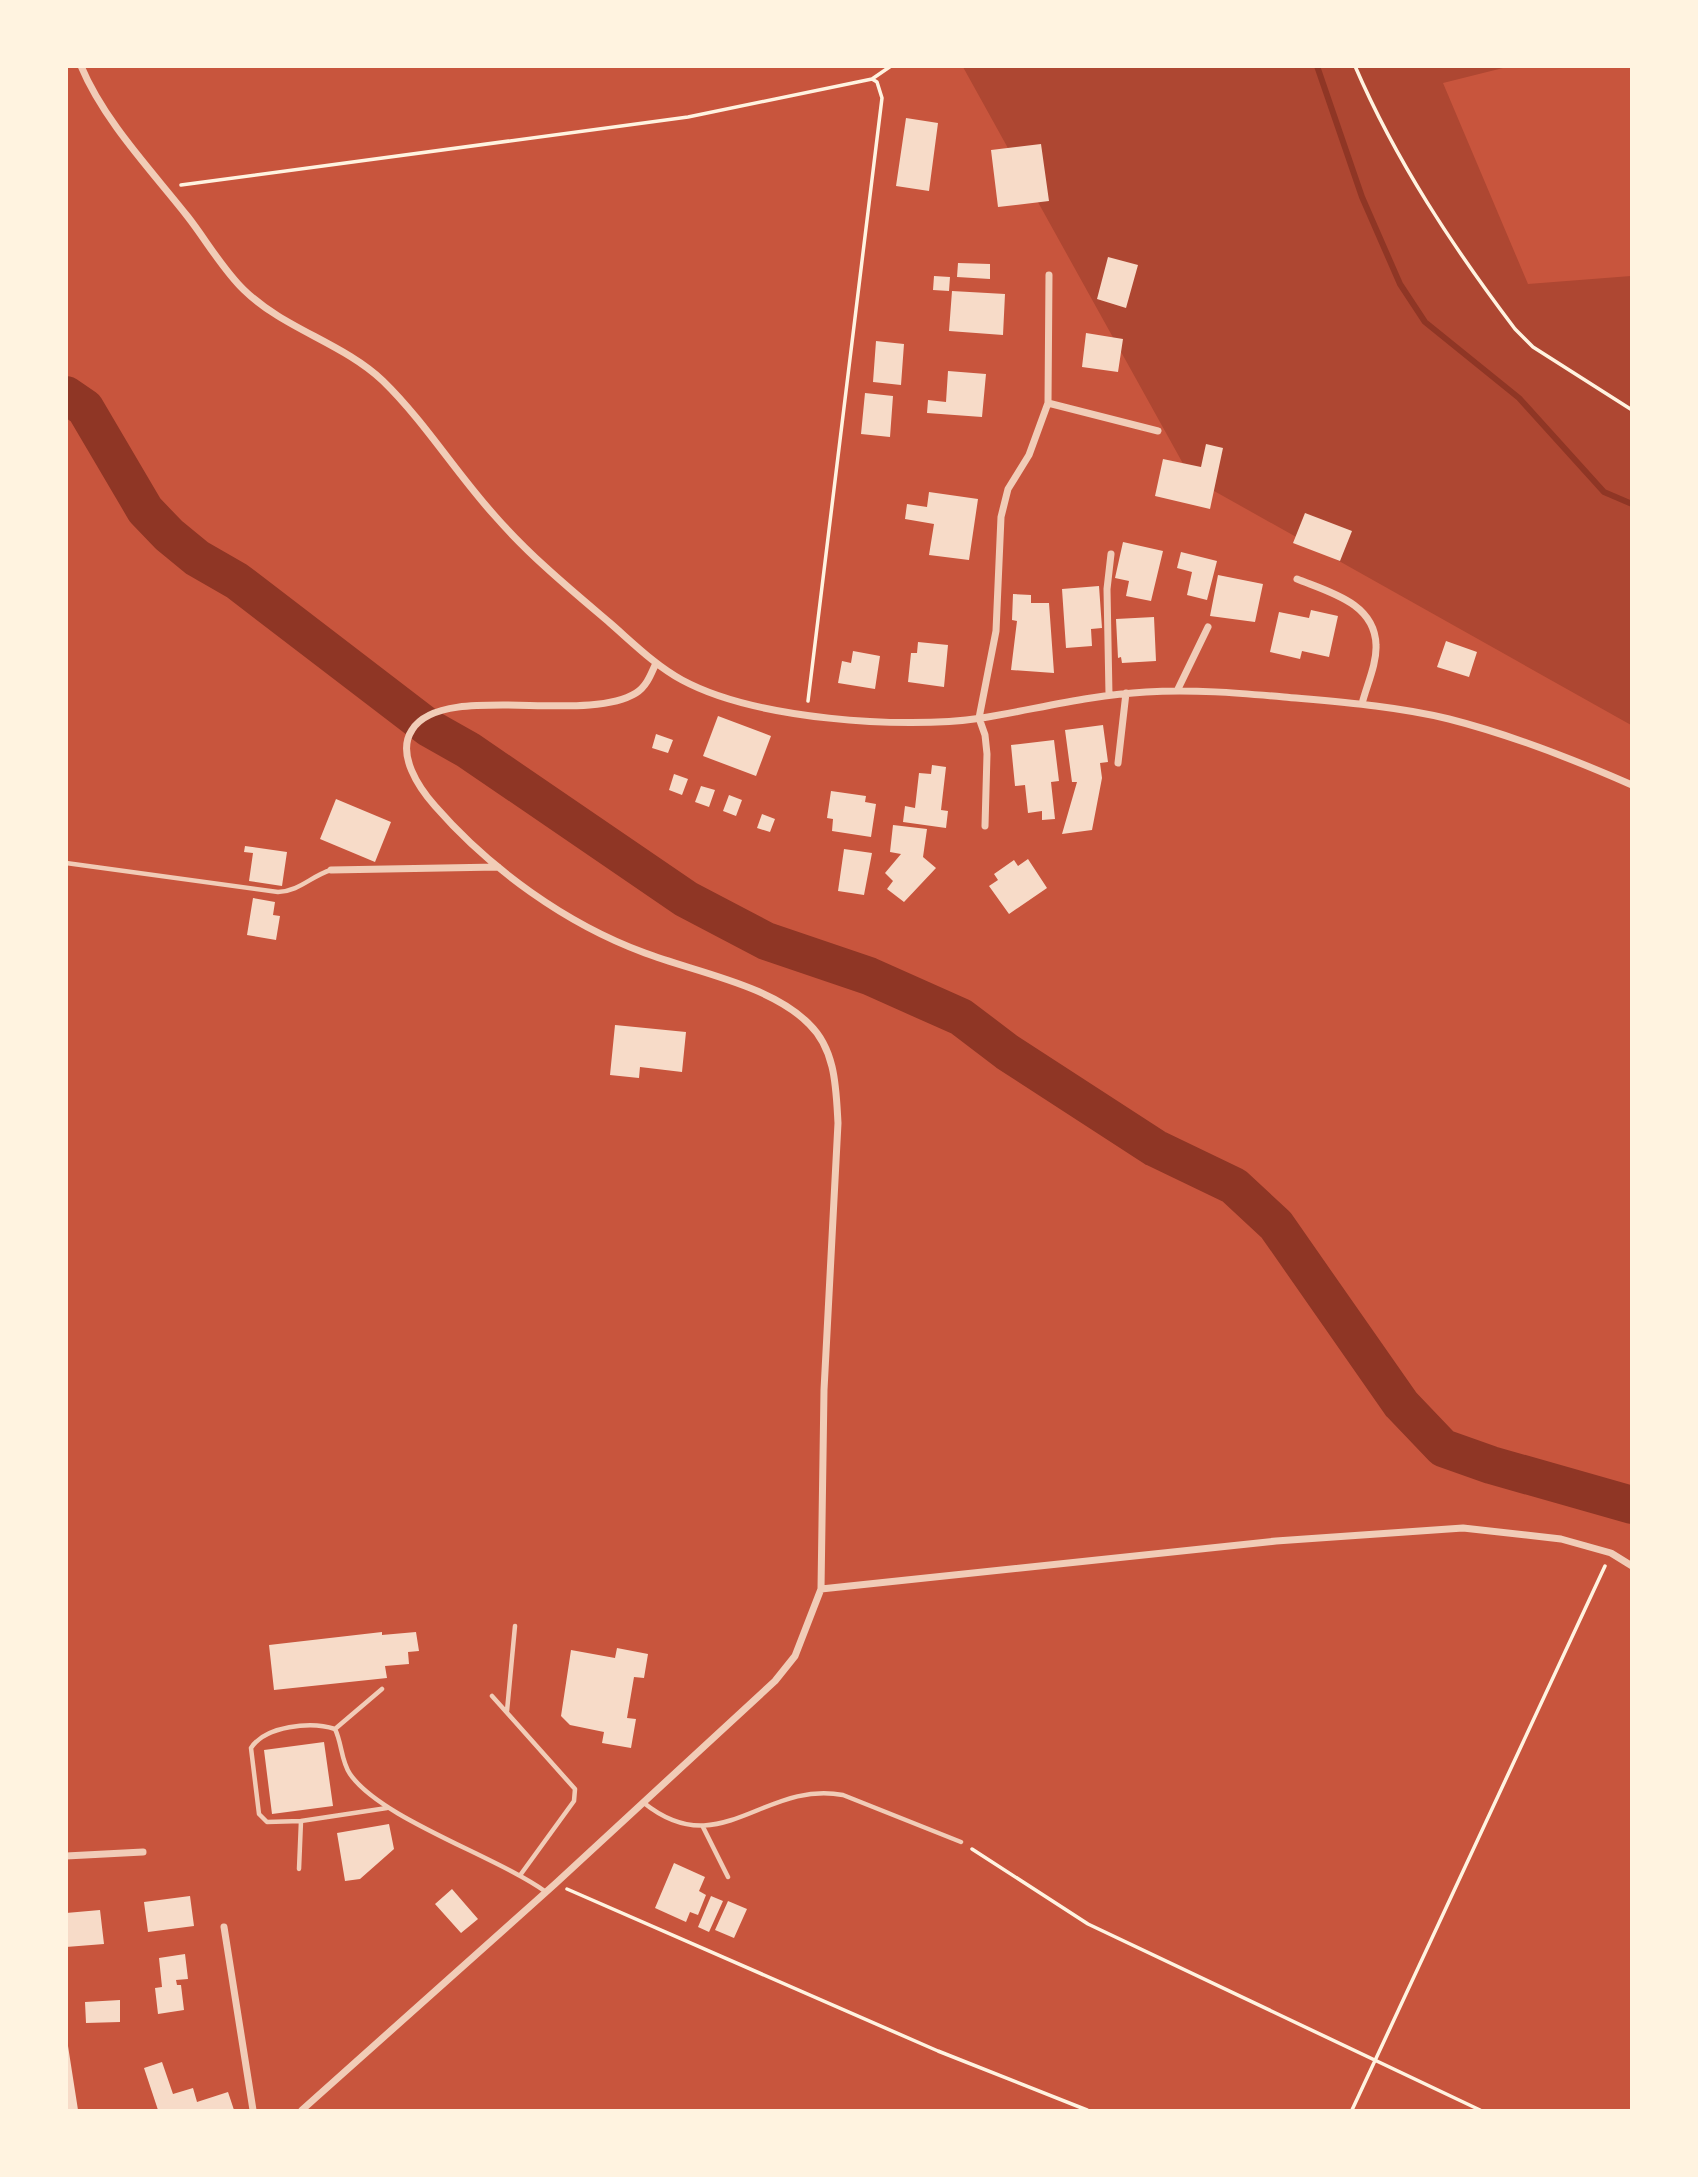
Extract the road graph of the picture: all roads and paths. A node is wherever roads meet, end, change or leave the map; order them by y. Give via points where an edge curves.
1 (81, 66) edge
2 (891, 66) edge
3 (1356, 66) edge
4 (872, 79) junction
5 (165, 188) junction
6 (1049, 275) dead end
7 (1048, 403) junction
8 (1632, 410) edge
9 (1158, 431) dead end
10 (1111, 554) dead end
11 (1297, 579) dead end
12 (1208, 627) dead end
13 (656, 663) junction
14 (1177, 691) junction
15 (1126, 693) junction
16 (1110, 695) junction
17 (1362, 704) junction
18 (807, 713) junction
19 (979, 718) junction
20 (1118, 763) dead end
21 (1632, 785) edge
22 (985, 826) dead end
23 (66, 863) edge
24 (498, 867) junction
25 (331, 870) joint
26 (1611, 1553) junction
27 (1632, 1566) edge
28 (821, 1589) junction
29 (515, 1626) dead end
30 (382, 1689) dead end
31 (492, 1696) dead end
32 (507, 1712) junction
33 (335, 1729) junction
34 (643, 1803) junction
35 (388, 1807) junction
36 (301, 1821) junction
37 (703, 1827) junction
38 (961, 1842) joint
39 (143, 1852) dead end
40 (66, 1856) edge
41 (299, 1870) dead end
42 (521, 1874) junction
43 (728, 1877) dead end
44 (555, 1884) junction
45 (546, 1892) junction
46 (224, 1927) dead end
47 (1375, 2061) junction
48 (253, 2110) edge
49 (302, 2110) edge
50 (1087, 2110) edge
51 (1352, 2110) edge
52 (1480, 2110) edge

1 - 5 street via 96,94
2 - 4 path
3 - 8 path via 1373,108 1422,195 1515,329 1533,347
4 - 5 path via 688,117
4 - 18 path via 882,98
5 - 13 street via 244,290 377,376 535,558
6 - 7 street
7 - 9 street
7 - 19 street via 1029,455 1003,503 996,631
10 - 16 street via 1107,589
11 - 17 street via 1343,597 1368,617 1377,647
12 - 14 street
13 - 18 street via 721,698
13 - 24 street via 636,692 613,701 444,710 424,718 411,731 409,760 422,791 460,835
14 - 15 street
14 - 17 street
15 - 16 street
15 - 20 street
16 - 19 street
17 - 21 street via 1480,728
18 - 19 street via 873,722
19 - 22 street via 987,754
23 - 25 lane via 278,892 300,888
24 - 25 street
24 - 28 street via 584,925 643,953 780,1003 809,1024 827,1048 838,1123 824,1390
26 - 27 street
26 - 28 street via 1561,1539 1463,1528 1276,1541
26 - 47 path
28 - 34 street via 795,1656 775,1681
29 - 32 lane
30 - 33 lane
31 - 32 lane
32 - 42 lane via 575,1789 574,1801
33 - 35 lane via 346,1768
33 - 36 lane via 321,1725 269,1732 258,1737 251,1748 259,1814 277,1824
34 - 37 lane via 664,1819
34 - 44 street
35 - 36 lane
35 - 42 lane
36 - 41 lane
37 - 38 lane via 791,1797 828,1792
37 - 43 lane
38 - 47 path via 1088,1924
39 - 40 street
42 - 45 lane
44 - 45 street
44 - 50 path via 938,2051
45 - 49 street
46 - 48 street
47 - 51 path
47 - 52 path

